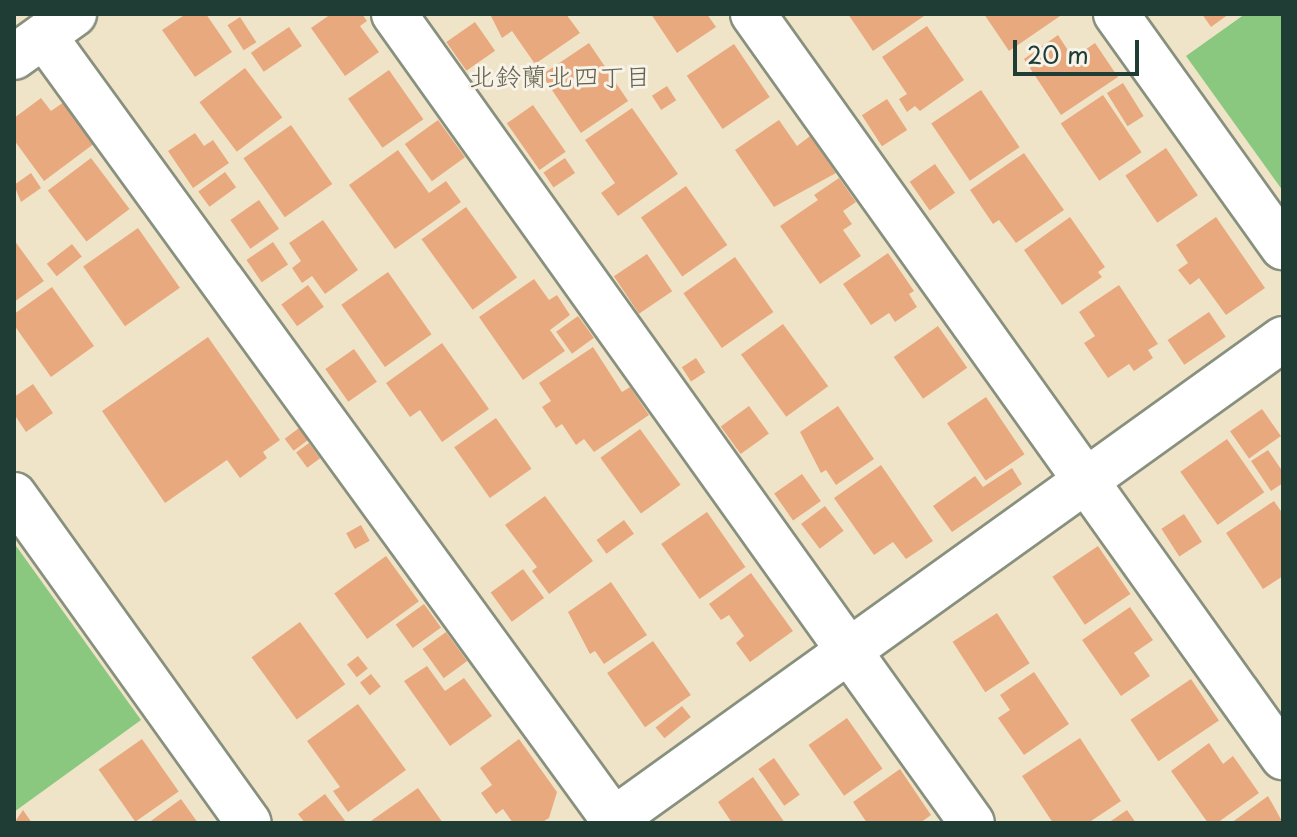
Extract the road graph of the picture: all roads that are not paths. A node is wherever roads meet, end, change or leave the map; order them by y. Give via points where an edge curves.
1 (394, 14) edge
2 (753, 14) edge
3 (1116, 14) edge
4 (44, 36) edge
5 (1283, 247) edge
6 (1283, 339) edge
7 (1086, 481) junction
8 (14, 495) edge
9 (849, 651) junction
10 (1283, 757) edge
11 (613, 822) edge
12 (249, 823) edge
13 (972, 823) edge

1 - 9 street
2 - 7 street
3 - 5 street
4 - 11 street
6 - 7 street
7 - 9 street
7 - 10 street
8 - 12 street
9 - 11 street
9 - 13 street

